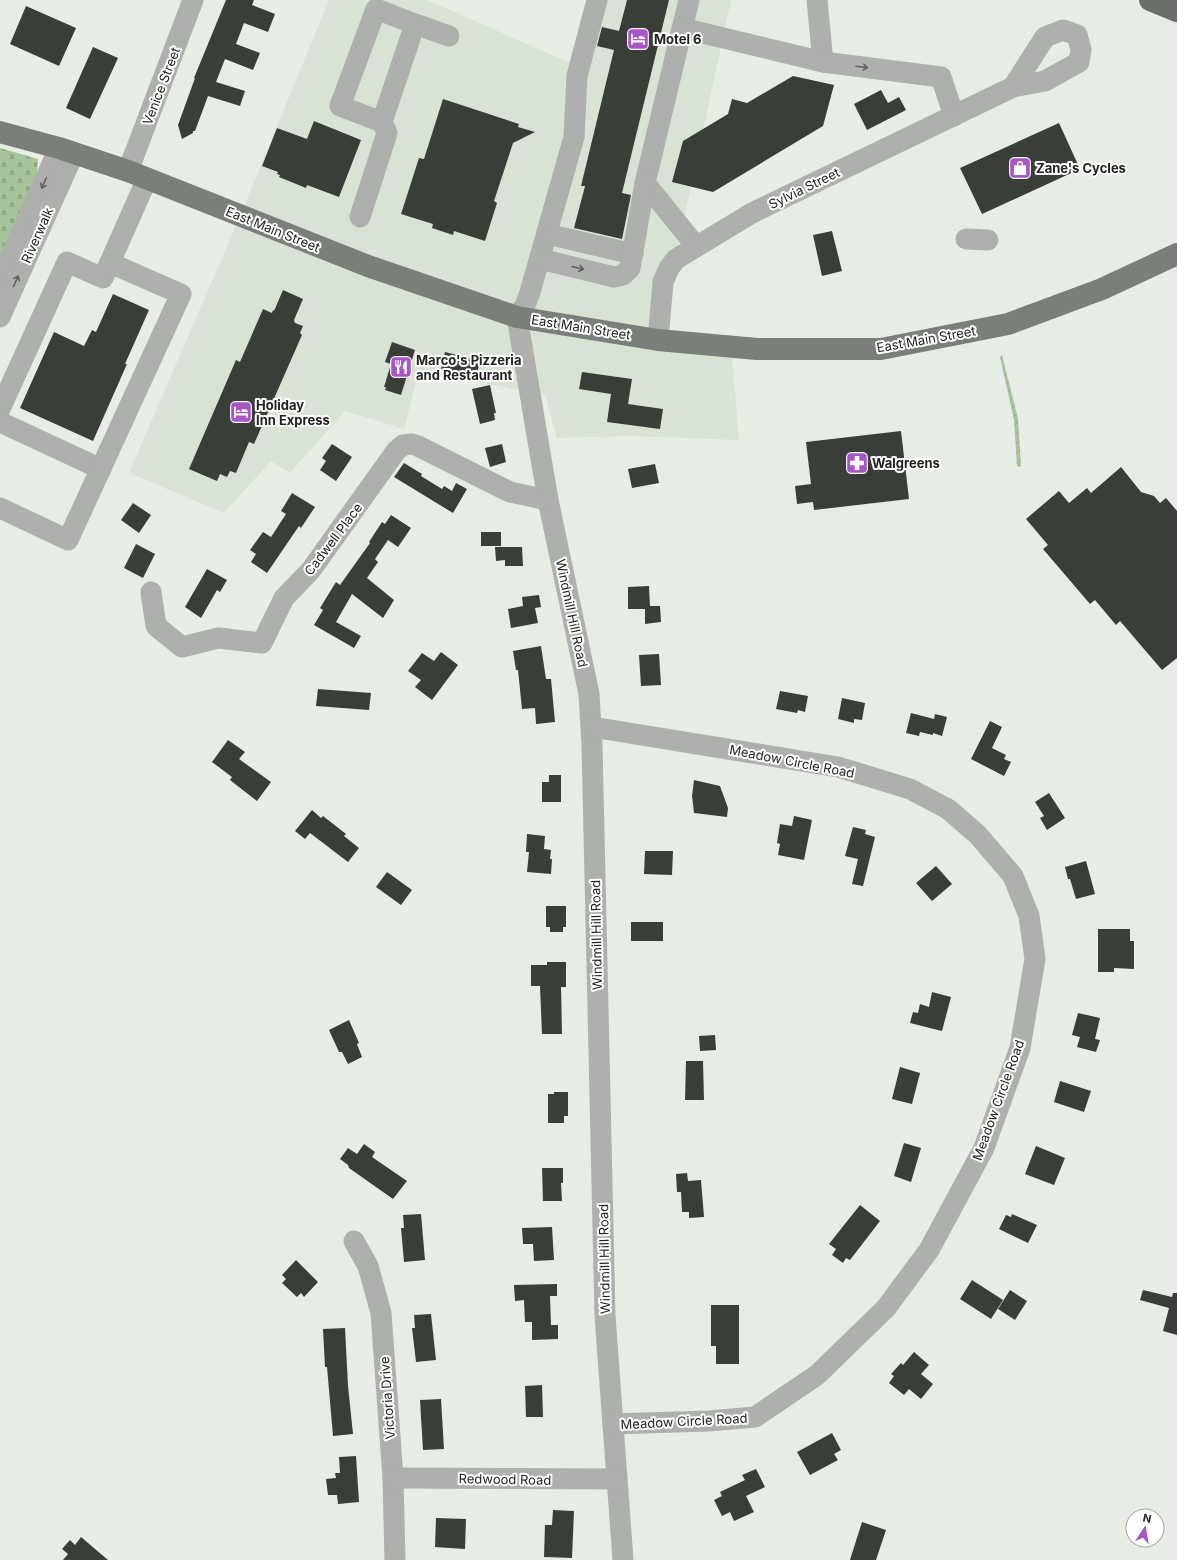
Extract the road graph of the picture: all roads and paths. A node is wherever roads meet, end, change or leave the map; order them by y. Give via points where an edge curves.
1 (193, 0) edge
2 (597, 0) edge
3 (689, 0) edge
4 (817, 0) edge
5 (1150, 0) edge
6 (1177, 11) edge
7 (414, 24) junction
8 (682, 28) junction
9 (449, 36) dead end
10 (823, 62) junction
11 (1014, 87) dead end
12 (954, 116) junction
13 (382, 122) junction
14 (0, 132) edge
15 (67, 150) junction
16 (138, 175) junction
17 (645, 183) junction
18 (360, 217) dead end
19 (547, 234) junction
20 (966, 239) dead end
21 (988, 240) dead end
22 (696, 246) junction
23 (633, 254) junction
24 (1177, 254) edge
25 (540, 259) junction
26 (110, 263) junction
27 (0, 281) edge
28 (0, 317) edge
29 (517, 317) junction
30 (658, 340) junction
31 (0, 409) edge
32 (0, 422) edge
33 (101, 469) junction
34 (548, 500) junction
35 (0, 508) edge
36 (151, 592) dead end
37 (592, 727) junction
38 (354, 1241) dead end
39 (613, 1424) junction
40 (393, 1478) junction
41 (617, 1479) junction
42 (395, 1560) edge
43 (622, 1560) edge

1 - 16 street, Venice Street
2 - 19 street via 577,76 574,137
3 - 8 street
4 - 10 street
5 - 6 highway
7 - 9 street
7 - 13 street
7 - 13 street via 376,10 340,106
8 - 10 street
8 - 17 street
10 -> 12 street via 941,77
11 - 12 street, Sylvia Street
12 - 22 street, Sylvia Street via 752,213
13 - 18 street via 387,133
14 - 15 main road, East Main Street
15 - 16 main road, East Main Street
15 -> 27 street, Riverwalk
28 -> 15 street, Riverwalk
16 - 26 street, Venice Street
16 - 29 main road, East Main Street via 368,266
17 - 22 street
17 - 23 street
19 - 23 street
19 - 25 street
20 - 21 street
22 - 30 street, Sylvia Street via 676,259 665,275
25 -> 23 street via 614,277 623,275 630,268
24 - 30 main road, East Main Street via 1102,289 1008,324 882,349 757,348
25 - 29 street via 525,306
26 - 31 street, Venice Street via 104,278 67,262
26 - 33 street via 182,294
29 - 30 main road, East Main Street
29 - 34 street, Windmill Hill Road
32 - 33 street
33 - 35 street via 68,540
34 - 36 street, Cadwell Place via 510,492 418,446 403,445 396,451 311,570 284,598 262,643 218,638 182,646 156,626
34 - 37 street, Windmill Hill Road via 589,694
37 - 39 street, Windmill Hill Road via 605,1316
37 - 39 street, Meadow Circle Road via 838,767 910,789 948,808 978,835 1013,876 1029,916 1035,959 1020,1048 984,1148 929,1250 886,1308 817,1374 755,1418
38 - 40 street, Victoria Drive via 368,1266 381,1313
39 - 41 street, Windmill Hill Road
40 - 41 street, Redwood Road
40 - 42 street, Victoria Drive
41 - 43 street, Windmill Hill Road

